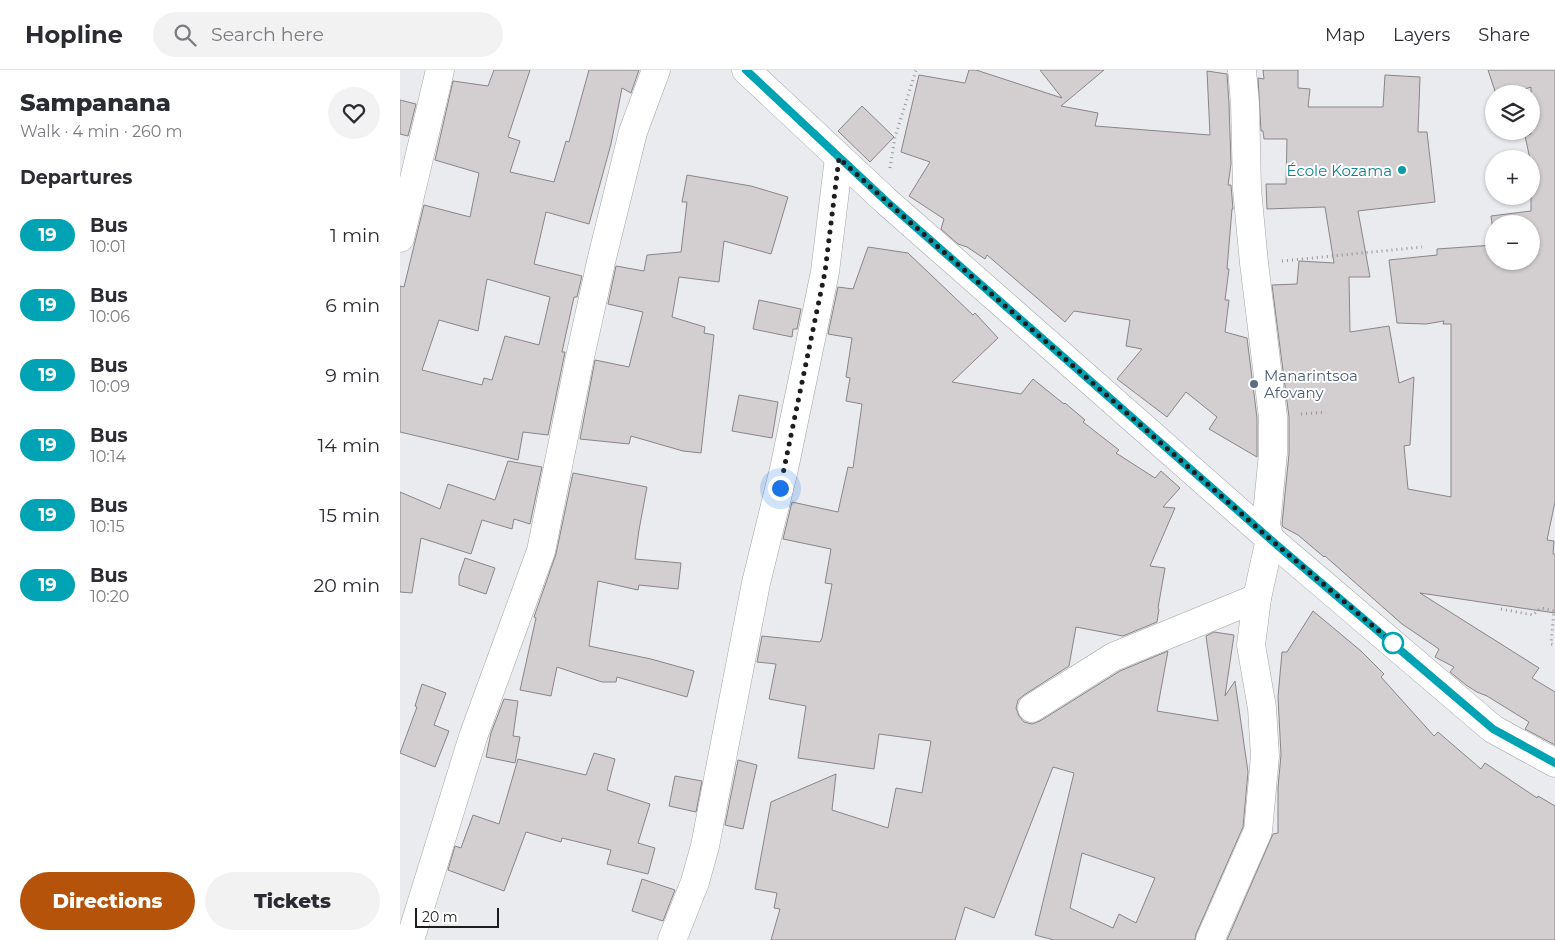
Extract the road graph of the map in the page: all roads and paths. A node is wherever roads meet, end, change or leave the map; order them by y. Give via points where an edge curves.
1 (440, 70) edge
2 (656, 70) edge
3 (746, 70) edge
4 (916, 70) edge
5 (1242, 70) edge
6 (839, 158) junction
7 (886, 201) junction
8 (400, 238) edge
9 (1422, 247) dead end
10 (1254, 263) junction
11 (1270, 539) junction
12 (1257, 598) junction
13 (1501, 608) dead end
14 (1555, 646) edge
15 (1032, 708) dead end
16 (1555, 763) edge
17 (410, 940) edge
18 (672, 940) edge
19 (1210, 940) edge

1 - 8 street
2 - 17 street via 633,132 601,262 541,551 473,737
3 - 6 street
4 - 7 path via 895,137
5 - 10 street
6 - 7 street
6 - 18 street via 825,272 784,469 756,583 705,846
7 - 11 street
9 - 10 path
10 - 11 street via 1273,416 1266,525
11 - 12 street
11 - 16 street via 1493,729
12 - 15 street via 1113,658
12 - 19 street via 1251,645 1262,708 1265,756 1258,831
13 - 14 path via 1533,615 1541,608 1554,611 1551,644

